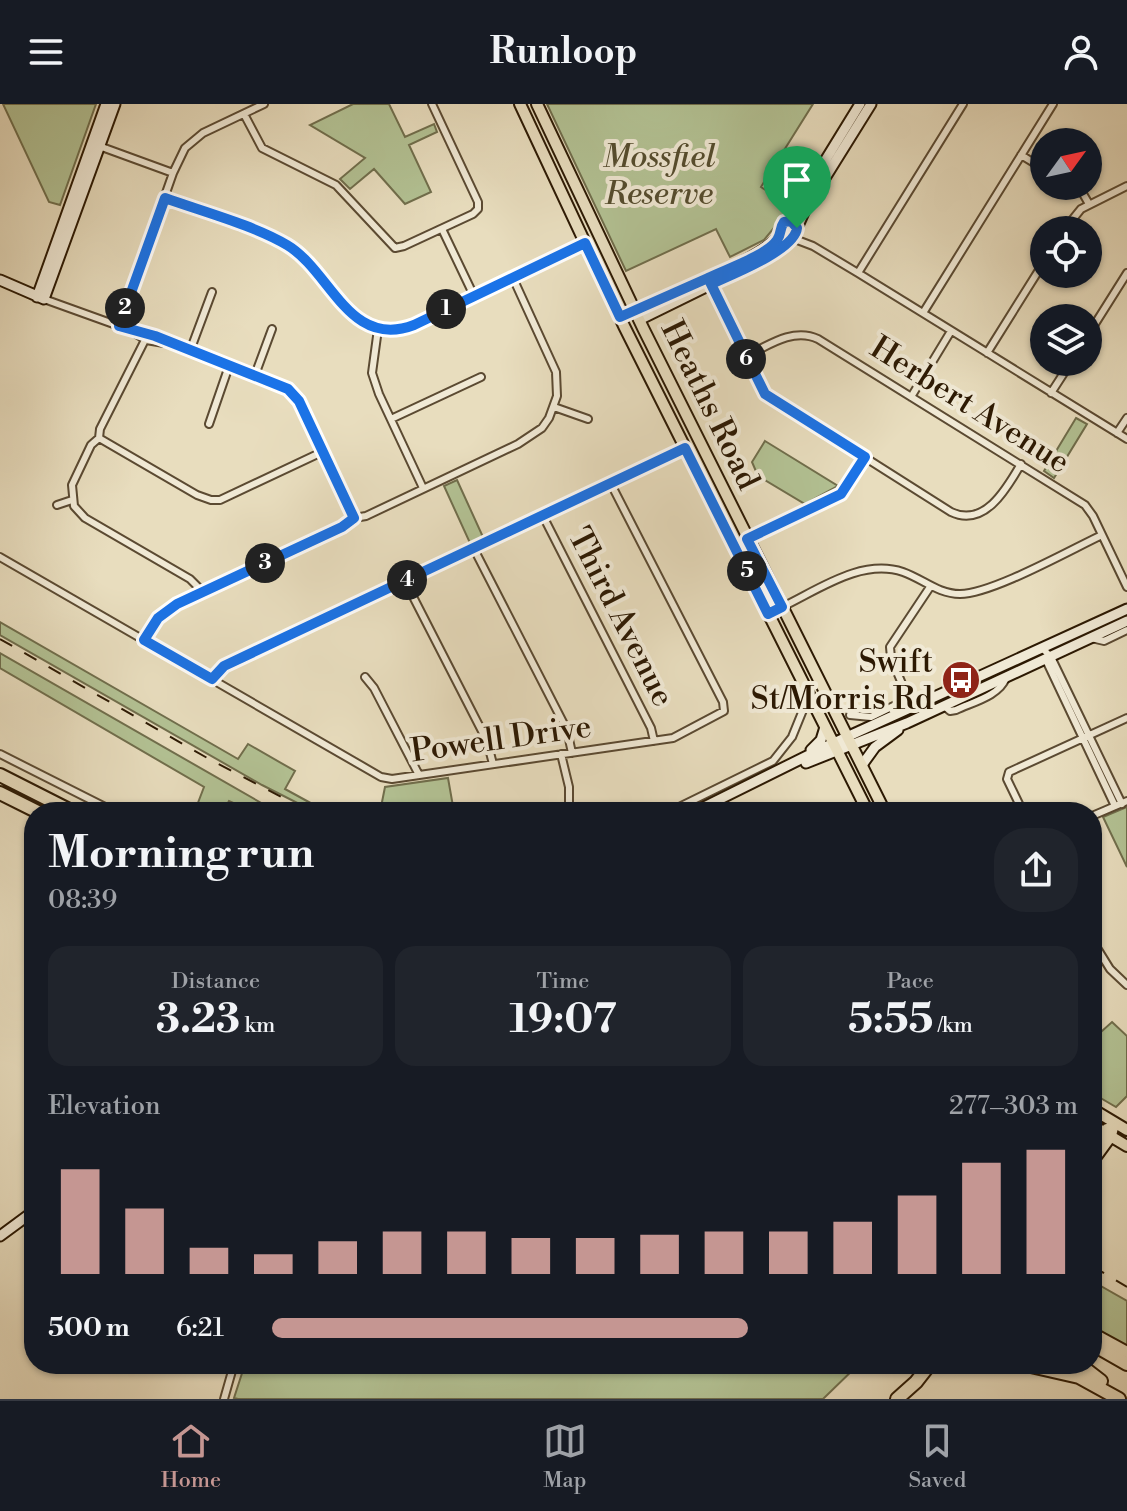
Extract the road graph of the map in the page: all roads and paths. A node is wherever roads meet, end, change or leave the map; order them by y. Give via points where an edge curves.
1 (106, 104) edge
2 (115, 104) edge
3 (264, 104) edge
4 (432, 104) edge
5 (520, 104) edge
6 (537, 104) edge
7 (860, 104) edge
8 (871, 104) edge
9 (963, 104) edge
10 (1053, 104) edge
11 (244, 114) junction
12 (96, 144) junction
13 (1021, 155) junction
14 (1030, 160) edge
15 (173, 173) junction
16 (1127, 186) edge
17 (165, 198) junction
18 (1088, 200) edge
19 (1089, 204) junction
20 (1074, 216) edge
21 (788, 221) junction
22 (442, 229) junction
23 (780, 233) junction
24 (794, 233) junction
25 (600, 236) junction
26 (585, 243) junction
27 (858, 273) junction
28 (1127, 273) edge
29 (513, 278) junction
30 (0, 280) edge
31 (709, 281) junction
32 (1030, 284) edge
33 (212, 292) dead end
34 (474, 296) junction
35 (41, 298) junction
36 (923, 313) junction
37 (1102, 313) edge
38 (637, 315) junction
39 (622, 321) junction
40 (123, 328) junction
41 (272, 329) dead end
42 (378, 329) junction
43 (951, 331) junction
44 (147, 337) junction
45 (190, 351) junction
46 (987, 353) junction
47 (745, 357) junction
48 (229, 366) junction
49 (255, 375) junction
50 (1062, 376) edge
51 (481, 377) dead end
52 (1051, 393) junction
53 (911, 397) junction
54 (554, 407) junction
55 (1127, 418) edge
56 (391, 419) junction
57 (588, 419) dead end
58 (209, 424) dead end
59 (1117, 433) junction
60 (99, 438) junction
61 (1127, 439) edge
62 (685, 448) junction
63 (322, 452) junction
64 (865, 457) junction
65 (1021, 464) junction
66 (611, 484) junction
67 (423, 488) junction
68 (72, 500) junction
69 (57, 505) dead end
70 (543, 516) junction
71 (354, 518) junction
72 (1102, 535) junction
73 (747, 539) junction
74 (474, 549) junction
75 (0, 557) edge
76 (405, 581) junction
77 (930, 587) junction
78 (1127, 587) edge
79 (203, 592) junction
80 (782, 607) junction
81 (1127, 609) edge
82 (768, 614) junction
83 (1127, 621) edge
84 (1127, 630) edge
85 (1091, 638) junction
86 (144, 640) junction
87 (1043, 649) junction
88 (1048, 659) junction
89 (365, 677) dead end
90 (212, 679) junction
91 (911, 703) junction
92 (803, 710) dead end
93 (927, 714) junction
94 (850, 715) dead end
95 (1127, 718) edge
96 (907, 723) junction
97 (825, 727) junction
98 (1086, 738) junction
99 (654, 741) junction
100 (850, 741) junction
101 (835, 746) junction
102 (0, 754) edge
103 (567, 754) junction
104 (799, 760) junction
105 (493, 764) junction
106 (862, 765) junction
107 (0, 775) edge
108 (419, 775) junction
109 (0, 793) edge
110 (53, 802) edge
111 (95, 802) edge
112 (568, 802) edge
113 (689, 802) edge
114 (714, 802) edge
115 (726, 802) edge
116 (863, 802) edge
117 (880, 802) edge
118 (1018, 802) edge
119 (1121, 804) edge
120 (24, 805) edge
121 (1102, 812) edge
122 (1102, 956) edge
123 (1127, 985) edge
124 (1102, 1115) edge
125 (1114, 1123) junction
126 (1127, 1130) edge
127 (1102, 1131) edge
128 (1107, 1134) junction
129 (1102, 1138) edge
130 (1102, 1143) edge
131 (1127, 1146) edge
132 (24, 1218) edge
133 (0, 1236) edge
134 (1102, 1341) edge
135 (1102, 1348) edge
136 (1121, 1355) edge
137 (1127, 1364) edge
138 (231, 1374) edge
139 (922, 1374) edge
140 (1066, 1374) edge
141 (1091, 1374) edge
142 (224, 1399) edge
143 (897, 1399) edge
144 (1120, 1399) edge

1 - 12 street
2 - 12 street
3 - 11 street
4 - 22 street via 482,210
5 - 26 main road, Heaths Road
6 - 25 main road, Heaths Road
7 - 21 street
8 - 24 street
9 - 27 street
10 - 13 street
11 - 15 street via 193,139
11 - 22 street via 262,148 336,185 394,250
12 - 15 street
12 - 35 street
13 - 14 street
13 - 36 street
15 - 17 street
16 - 19 street
17 - 40 street
17 - 42 street via 286,244 349,311
18 - 19 street
19 - 20 street
21 - 23 street
21 - 24 street
22 - 34 street
23 - 24 street via 785,239
23 - 31 street via 765,250
24 - 27 street
24 - 31 street via 771,255
25 - 26 main road
25 - 38 main road, Heaths Road
26 - 29 street
26 - 39 main road, Heaths Road
27 - 36 street
28 - 37 street
29 - 34 street
29 - 54 street via 556,372
30 - 35 street
31 - 38 street
31 - 47 street
32 - 46 street
33 - 45 street
34 - 42 street via 403,329
35 - 40 street
36 - 43 street
38 - 39 main road
38 - 73 main road, Heaths Road
39 - 62 main road, Heaths Road
40 - 44 street
41 - 49 street
42 - 56 street via 372,373
43 - 46 street
43 - 53 street
44 - 45 street
44 - 60 street
45 - 48 street
46 - 52 street
47 - 53 street, Herbert Avenue via 786,337 810,335
47 - 64 street via 765,394
48 - 49 street
48 - 58 street
49 - 63 street via 293,394
50 - 52 street
51 - 56 street
52 - 59 street
53 - 65 street, Herbert Avenue
54 - 57 street
54 - 67 street via 533,436
55 - 59 street
56 - 67 street
59 - 61 street
60 - 63 street via 211,500
60 - 68 street via 76,475
62 - 66 street
62 - 82 main road, Heaths Road
63 - 71 street
64 - 65 street via 963,516 996,503
64 - 73 street via 841,494
65 - 72 street, Herbert Avenue via 1085,505
66 - 70 street
66 - 99 street, Powell Drive via 723,702 724,711 681,736
67 - 71 street
68 - 69 street
68 - 79 street via 85,518 190,579
70 - 74 street
70 - 99 street, Third Avenue
71 - 79 street
72 - 77 street via 984,590 958,594
72 - 78 street, Herbert Avenue
73 - 80 main road, Heaths Road
74 - 76 street
74 - 103 street via 567,730
75 - 86 street, Powell Drive
76 - 90 street via 224,666
76 - 105 street via 487,741
77 - 80 street via 905,573 874,568
77 - 91 street via 890,647
79 - 86 street via 158,618
80 - 82 main road
80 - 100 main road, Heaths Road
81 - 87 street
82 - 97 main road, Heaths Road
83 - 85 street
84 - 85 street via 1104,641
85 - 88 street
86 - 90 street, Powell Drive
87 - 88 street
87 - 91 street
88 - 93 street
88 - 98 street
89 - 108 street
90 - 108 street, Powell Drive via 381,777
91 - 93 street via 919,714
91 - 94 street via 871,717
91 - 100 street
92 - 113 street via 792,737 773,761
93 - 96 street
95 - 98 street
96 - 100 street
96 - 106 street via 875,747
97 - 101 main road, Heaths Road
97 - 104 street via 821,740
98 - 118 street via 1009,772
98 - 119 street
99 - 103 street, Powell Drive
100 - 101 street
100 - 106 main road, Heaths Road
101 - 104 street
101 - 115 street
101 - 116 main road, Heaths Road
102 - 111 street
103 - 105 street, Powell Drive
103 - 112 street
104 - 114 street
105 - 108 street, Powell Drive
106 - 117 main road, Heaths Road
107 - 110 highway
109 - 120 highway
119 - 121 street
122 - 123 street
124 - 125 main road
125 - 126 main road
125 - 128 main road
127 - 128 main road
128 - 129 main road
128 - 130 main road
128 - 131 main road
132 - 133 street
134 - 136 main road
135 - 136 highway
136 - 137 highway
138 - 142 street
139 - 143 highway
140 - 144 highway
141 - 144 highway

